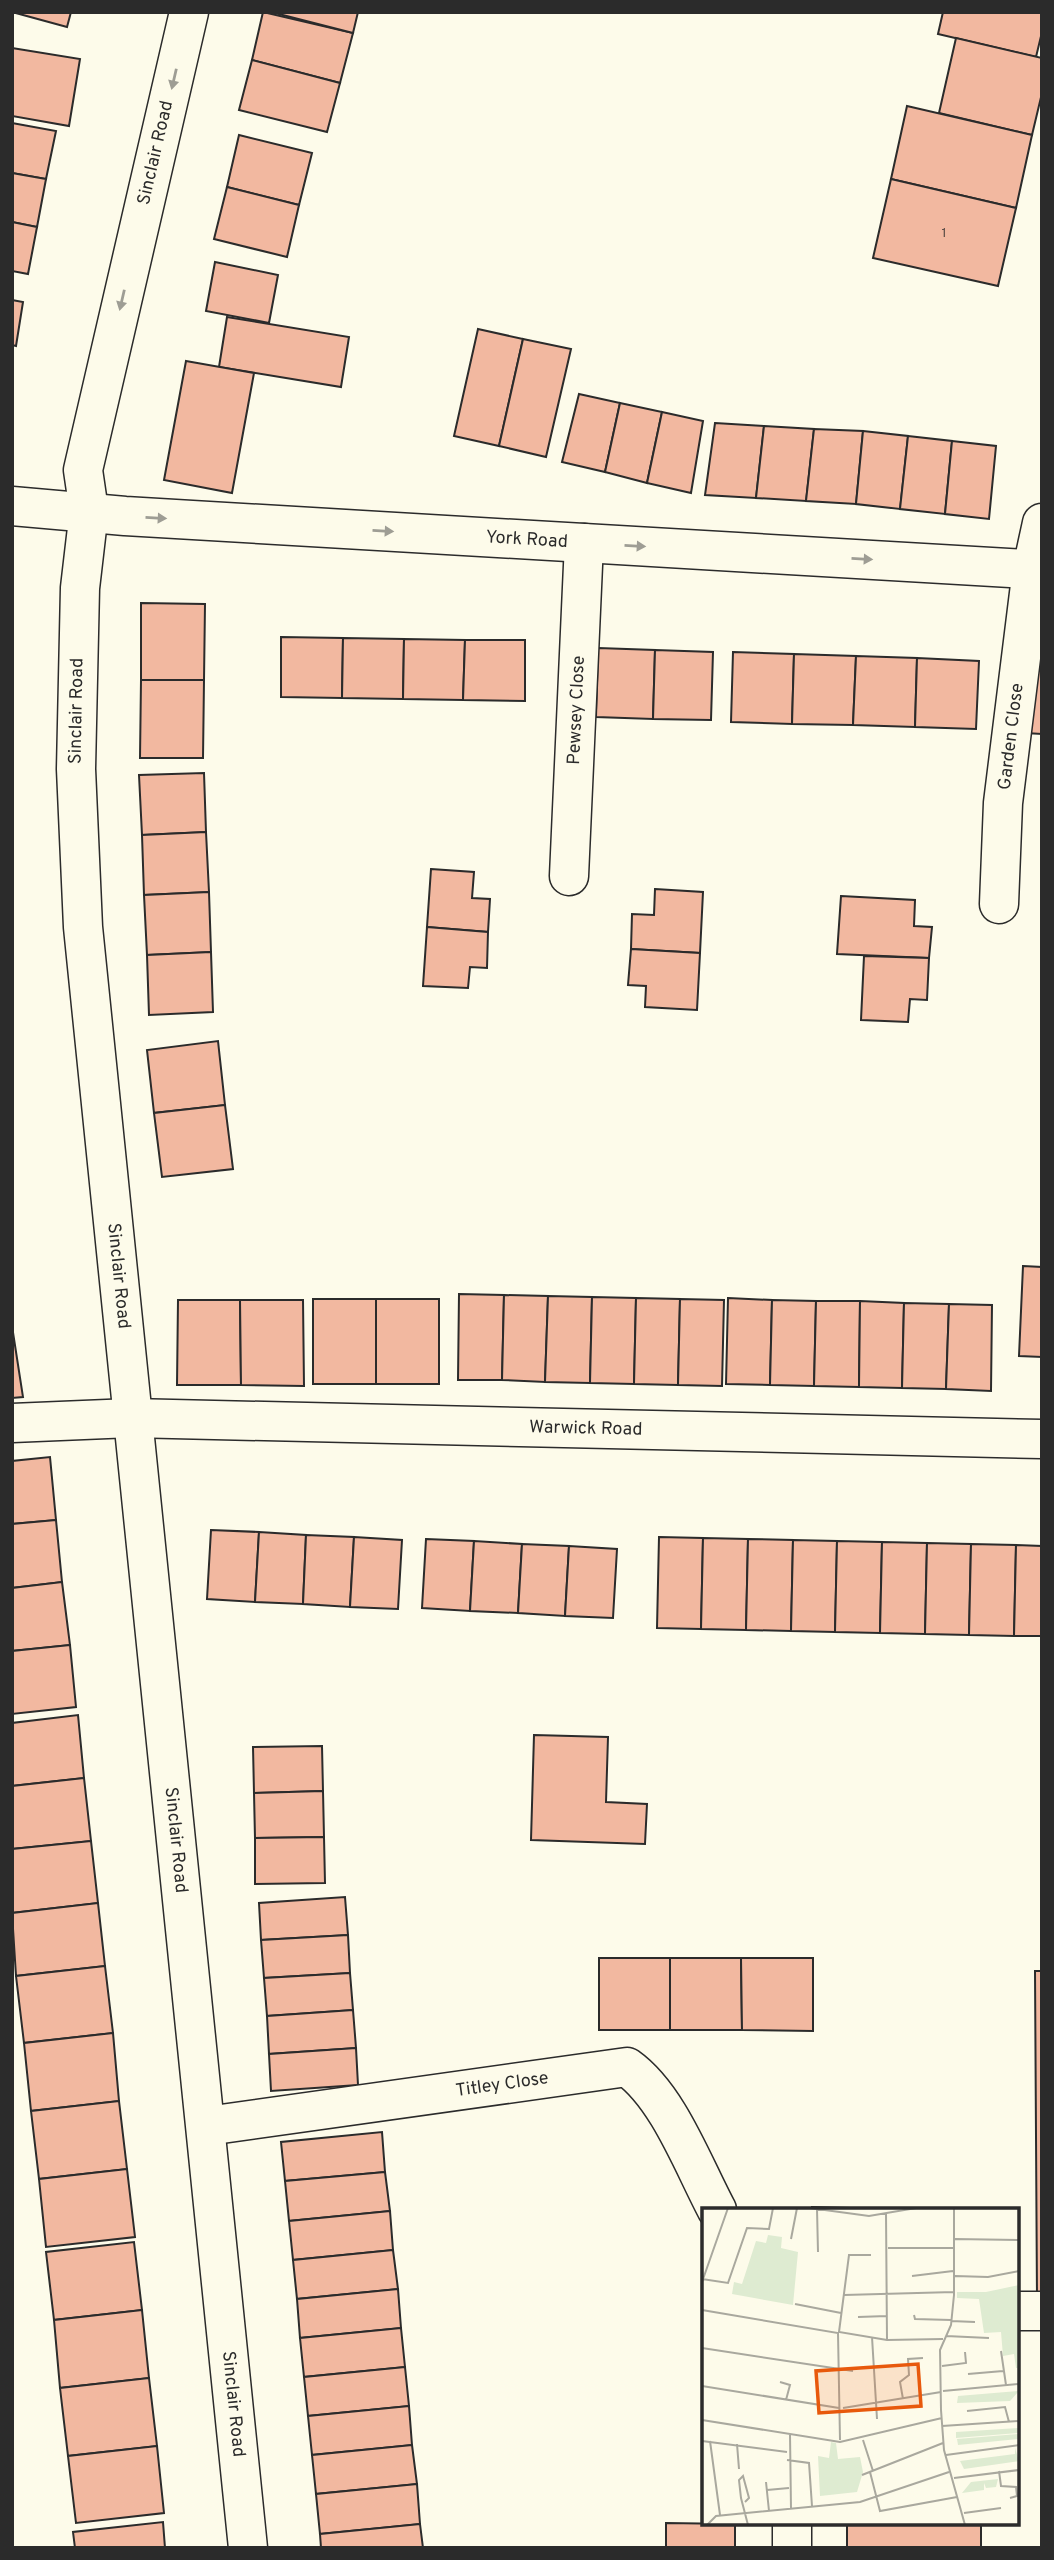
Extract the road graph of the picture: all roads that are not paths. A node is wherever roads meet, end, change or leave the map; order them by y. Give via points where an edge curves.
1 (189, 12) edge
2 (12, 506) edge
3 (89, 511) junction
4 (1042, 523) edge
5 (584, 543) junction
6 (1037, 569) edge
7 (569, 876) dead end
8 (999, 904) dead end
9 (131, 1418) junction
10 (12, 1423) edge
11 (1042, 1439) edge
12 (206, 2126) junction
13 (716, 2208) edge
14 (1019, 2311) edge
15 (1042, 2311) edge
16 (792, 2525) edge
17 (248, 2548) edge
18 (792, 2548) edge

1 -> 3 street, Sinclair Road via 83,470
2 - 3 street, York Road
3 -> 5 street, York Road
3 - 9 street, Sinclair Road via 80,588 76,769 83,927
4 - 6 street, Garden Close
5 -> 6 street, York Road
5 - 7 street, Pewsey Close
6 - 8 street, Garden Close via 1003,803
9 - 10 street, Warwick Road
9 - 11 street, Warwick Road
9 - 12 street, Sinclair Road
12 - 13 street, Titley Close via 627,2067 645,2080 659,2100
12 - 17 street, Sinclair Road
14 - 15 street
16 - 18 street

